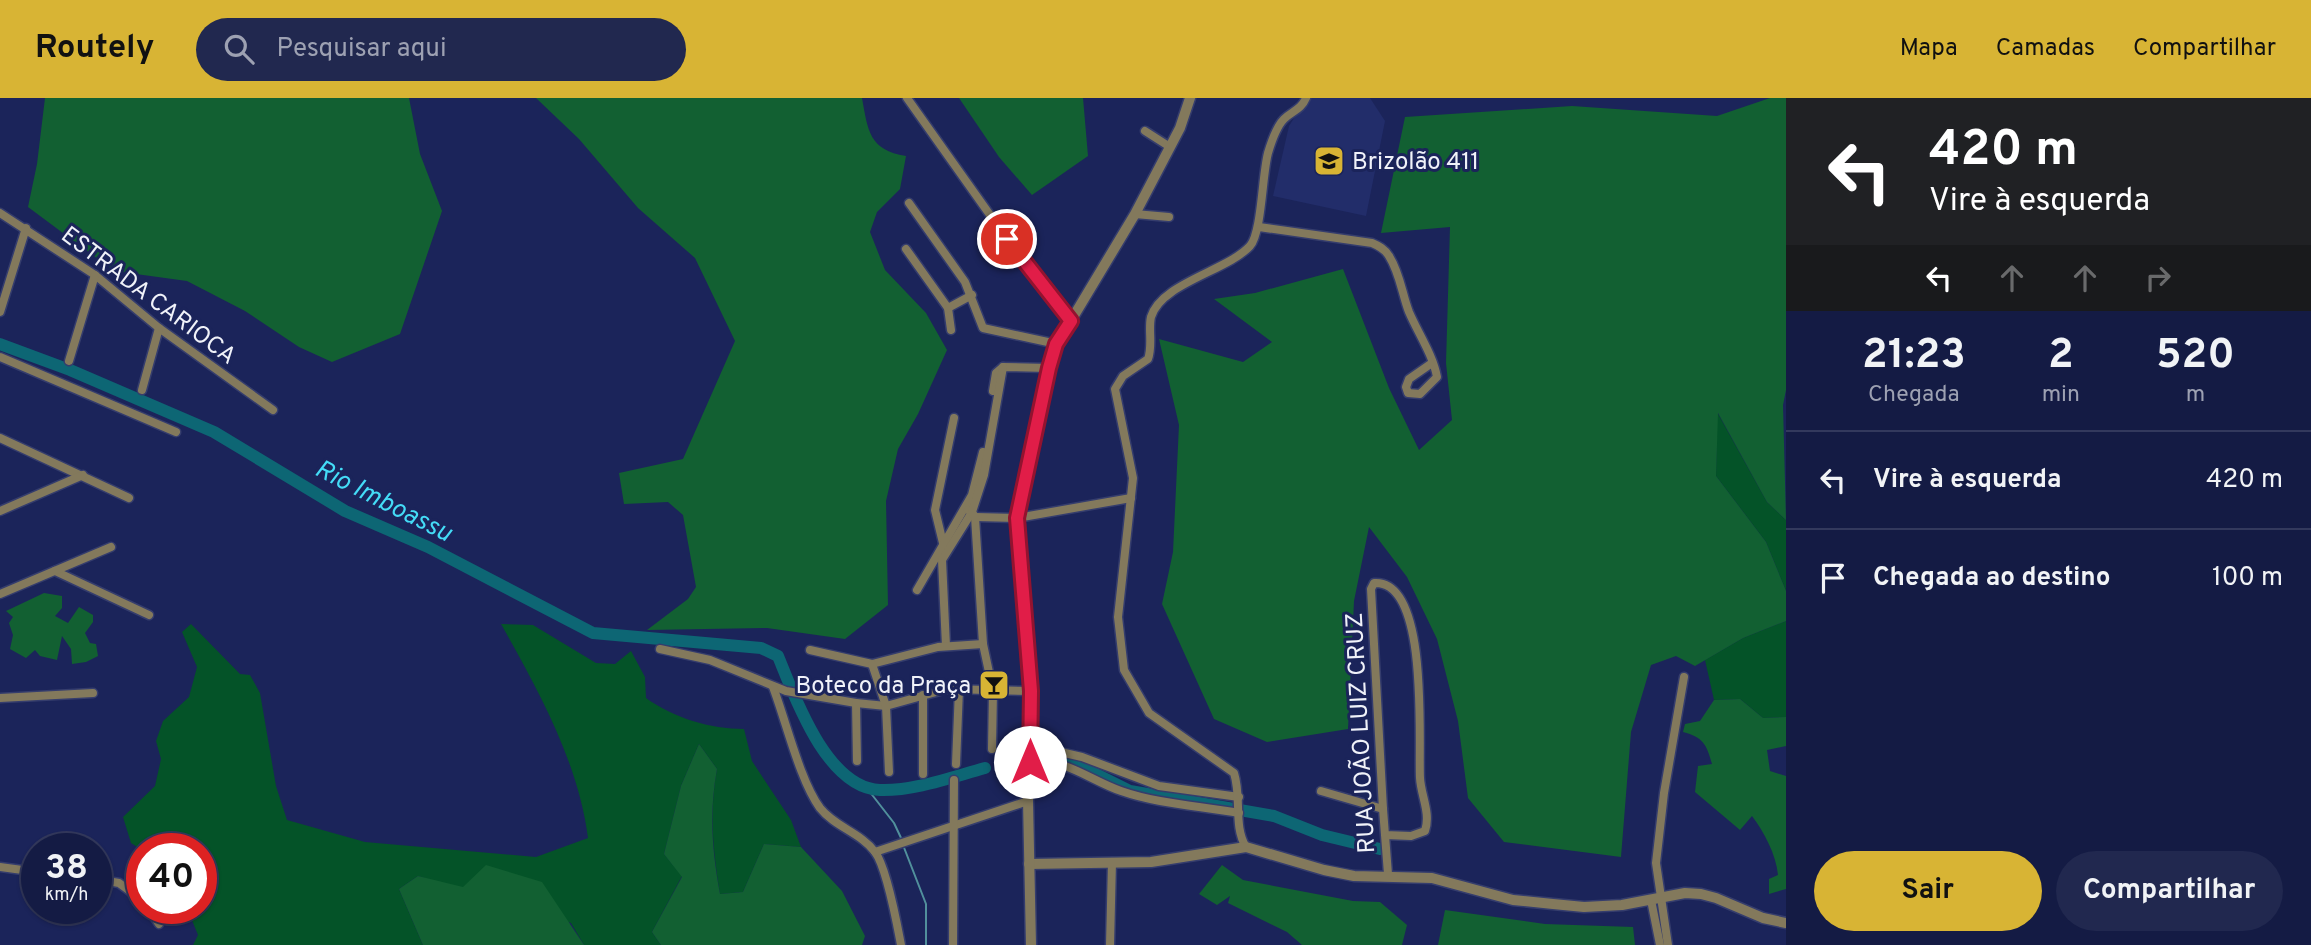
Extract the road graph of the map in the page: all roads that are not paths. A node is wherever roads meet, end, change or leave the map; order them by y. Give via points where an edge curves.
1 (908, 98) edge
2 (1306, 98) edge
3 (1187, 100) edge
4 (1145, 131) dead end
5 (1170, 147) junction
6 (909, 204) dead end
7 (0, 213) edge
8 (1135, 214) junction
9 (1169, 217) dead end
10 (1259, 227) junction
11 (26, 228) junction
12 (906, 249) dead end
13 (95, 275) junction
14 (972, 295) junction
15 (948, 308) junction
16 (0, 312) edge
17 (1071, 321) junction
18 (159, 328) junction
19 (951, 330) dead end
20 (1056, 344) junction
21 (0, 357) edge
22 (69, 360) dead end
23 (1432, 363) junction
24 (1049, 368) junction
25 (142, 390) dead end
26 (273, 410) dead end
27 (954, 418) dead end
28 (176, 432) dead end
29 (0, 438) edge
30 (83, 475) junction
31 (129, 498) dead end
32 (1131, 498) junction
33 (0, 511) edge
34 (971, 513) junction
35 (1017, 518) junction
36 (943, 543) junction
37 (111, 547) dead end
38 (55, 571) junction
39 (917, 590) dead end
40 (0, 594) edge
41 (149, 615) dead end
42 (983, 644) junction
43 (946, 646) junction
44 (660, 649) dead end
45 (810, 650) dead end
46 (872, 664) junction
47 (1684, 677) dead end
48 (773, 687) junction
49 (959, 689) junction
50 (993, 691) junction
51 (1031, 691) junction
52 (93, 693) dead end
53 (923, 695) junction
54 (0, 698) edge
55 (856, 703) junction
56 (886, 706) junction
57 (1030, 745) junction
58 (992, 749) dead end
59 (858, 761) dead end
60 (1030, 762) junction
61 (956, 764) dead end
62 (889, 772) dead end
63 (923, 774) dead end
64 (954, 780) dead end
65 (1321, 791) dead end
66 (1239, 797) junction
67 (1028, 801) junction
68 (1383, 808) junction
69 (1240, 813) junction
70 (954, 824) junction
71 (1385, 835) junction
72 (1246, 847) junction
73 (876, 852) junction
74 (1112, 862) junction
75 (1029, 864) junction
76 (0, 867) edge
77 (21, 870) edge
78 (1388, 874) junction
79 (1663, 897) junction
80 (1651, 900) junction
81 (1786, 923) edge
82 (901, 945) edge
83 (953, 945) edge
84 (1031, 945) edge
85 (1110, 945) edge
86 (1660, 945) edge
87 (1668, 945) edge

1 - 17 street via 1022,260
2 - 10 street via 1284,118 1269,148
3 - 5 street
4 - 5 street
5 - 8 street
6 - 14 street
7 - 11 street, ESTRADA CARIOCA
8 - 9 street
8 - 17 street
10 - 23 street via 1372,243 1384,249
10 - 32 street via 1241,254 1162,300 1151,317 1148,359 1118,381 1115,400 1133,478
11 - 13 street, ESTRADA CARIOCA
11 - 16 street
12 - 15 street
13 - 18 street, ESTRADA CARIOCA
13 - 22 street
14 - 15 street
14 - 20 street via 983,328
15 - 19 street
17 - 20 street
18 - 25 street
18 - 26 street, ESTRADA CARIOCA
20 - 24 street
21 - 28 street
23 - 23 street via 1437,377 1420,394 1408,393 1409,379
24 - 34 street via 1001,368 984,475
24 - 35 street
27 - 36 street via 935,510
29 - 30 street
30 - 31 street
30 - 33 street
32 - 35 street
32 - 66 street via 1118,617 1124,670 1149,713 1234,774
34 - 35 street
34 - 36 street
34 - 42 street
34 - 43 street via 942,560
35 - 51 street
36 - 39 street
37 - 38 street
38 - 40 street
38 - 41 street
42 - 43 street
42 - 50 street
43 - 46 street
44 - 48 street via 710,660
45 - 46 street
46 - 56 street
47 - 79 street via 1659,827 1656,863
48 - 55 street
48 - 73 street via 820,808
49 - 50 street
49 - 53 street
49 - 61 street
50 - 51 street
50 - 58 street
51 - 57 street
52 - 54 street
53 - 56 street
53 - 63 street
55 - 56 street
55 - 59 street
56 - 62 street
57 - 60 street
57 - 66 street via 1082,757 1158,786
60 - 67 street
60 - 69 street via 1067,766 1120,791
64 - 70 street
65 - 68 street
66 - 69 street
67 - 70 street
67 - 75 street
68 - 71 street, RUA JOÃO LUIZ CRUZ
68 - 71 street, RUA JOÃO LUIZ CRUZ via 1374,583 1393,589 1404,603 1419,675 1420,780 1427,824 1420,835
69 - 72 street via 1238,836
70 - 73 street
70 - 83 street
71 - 78 street, RUA JOÃO LUIZ CRUZ
72 - 74 street via 1150,862
72 - 78 street via 1354,876
73 - 82 street
74 - 75 street
74 - 85 street
75 - 84 street
76 - 77 street
78 - 80 street via 1432,878 1513,900 1553,904 1584,907
79 - 80 street
79 - 81 street via 1685,893 1709,896
79 - 87 street
80 - 86 street

